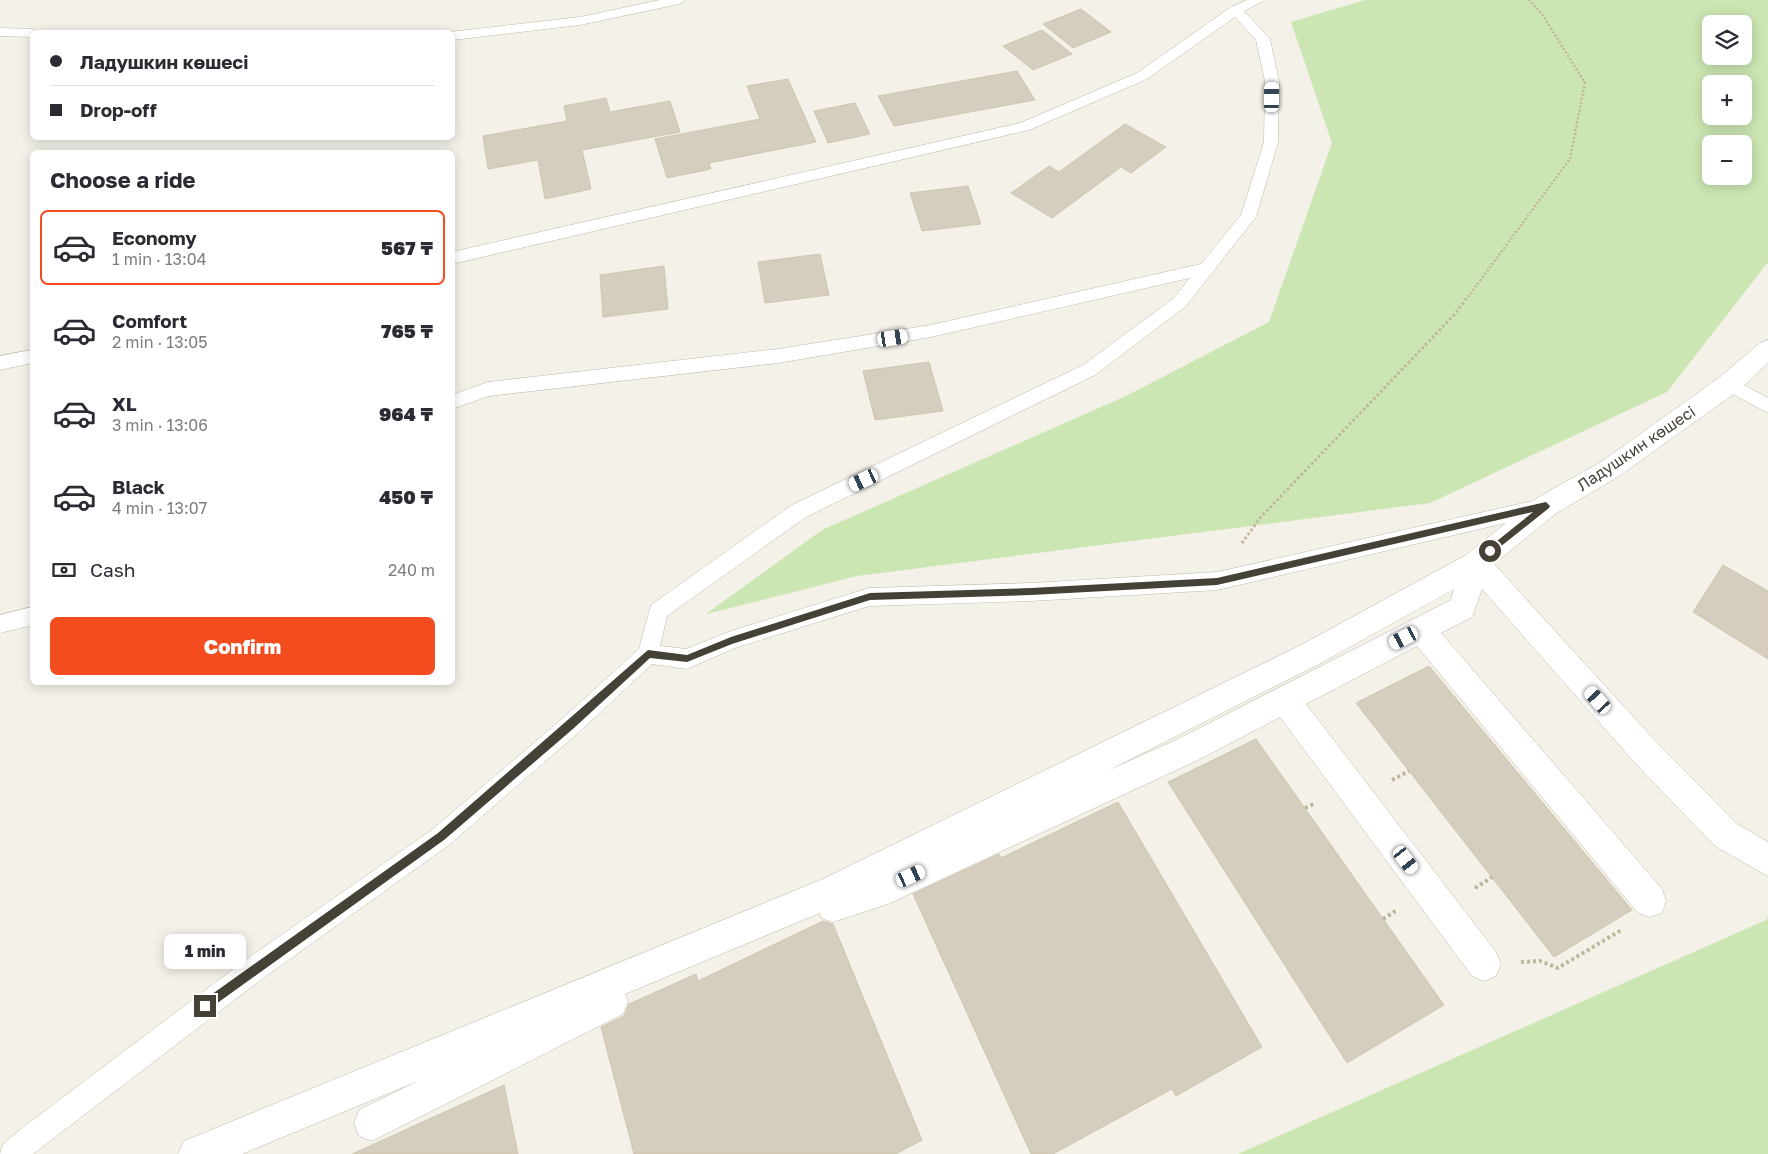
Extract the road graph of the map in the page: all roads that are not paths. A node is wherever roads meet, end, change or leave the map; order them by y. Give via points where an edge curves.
1 (679, 0) edge
2 (1258, 0) edge
3 (1236, 10) junction
4 (0, 32) edge
5 (30, 33) edge
6 (455, 36) edge
7 (455, 257) edge
8 (1205, 269) junction
9 (1768, 349) edge
10 (30, 357) edge
11 (0, 363) edge
12 (1729, 384) junction
13 (455, 401) edge
14 (1768, 406) edge
15 (1546, 506) junction
16 (1476, 563) junction
17 (30, 616) edge
18 (0, 624) edge
19 (1421, 630) junction
20 (648, 654) junction
21 (1285, 700) junction
22 (1768, 860) edge
23 (1650, 901) road end
24 (1484, 964) road end
25 (372, 1123) dead end
26 (13, 1154) edge
27 (197, 1154) edge

1 - 6 lane via 580,21
2 - 3 lane
3 - 7 lane via 1142,76 1024,127
3 - 8 lane via 1263,39 1272,81 1271,142 1248,217
4 - 5 lane
8 - 13 lane via 931,331 778,356 488,389
8 - 20 lane via 1179,304 1089,370 799,511 658,610
9 - 12 street, Ладушкин көшесі
10 - 11 lane
12 - 14 lane
12 - 15 street, Ладушкин көшесі via 1610,469
15 - 16 street, Ладушкин көшесі
15 - 20 lane via 1217,581 870,597 731,640 687,659
16 - 19 street via 1462,608
16 - 22 street via 1648,755 1726,835
16 - 27 street, Ладушкин көшесі via 1311,654 834,891
17 - 18 lane
19 - 21 street
19 - 23 street
20 - 26 lane via 441,837 253,970
21 - 24 street
21 - 25 street via 1187,750 876,892 824,909 585,1014

